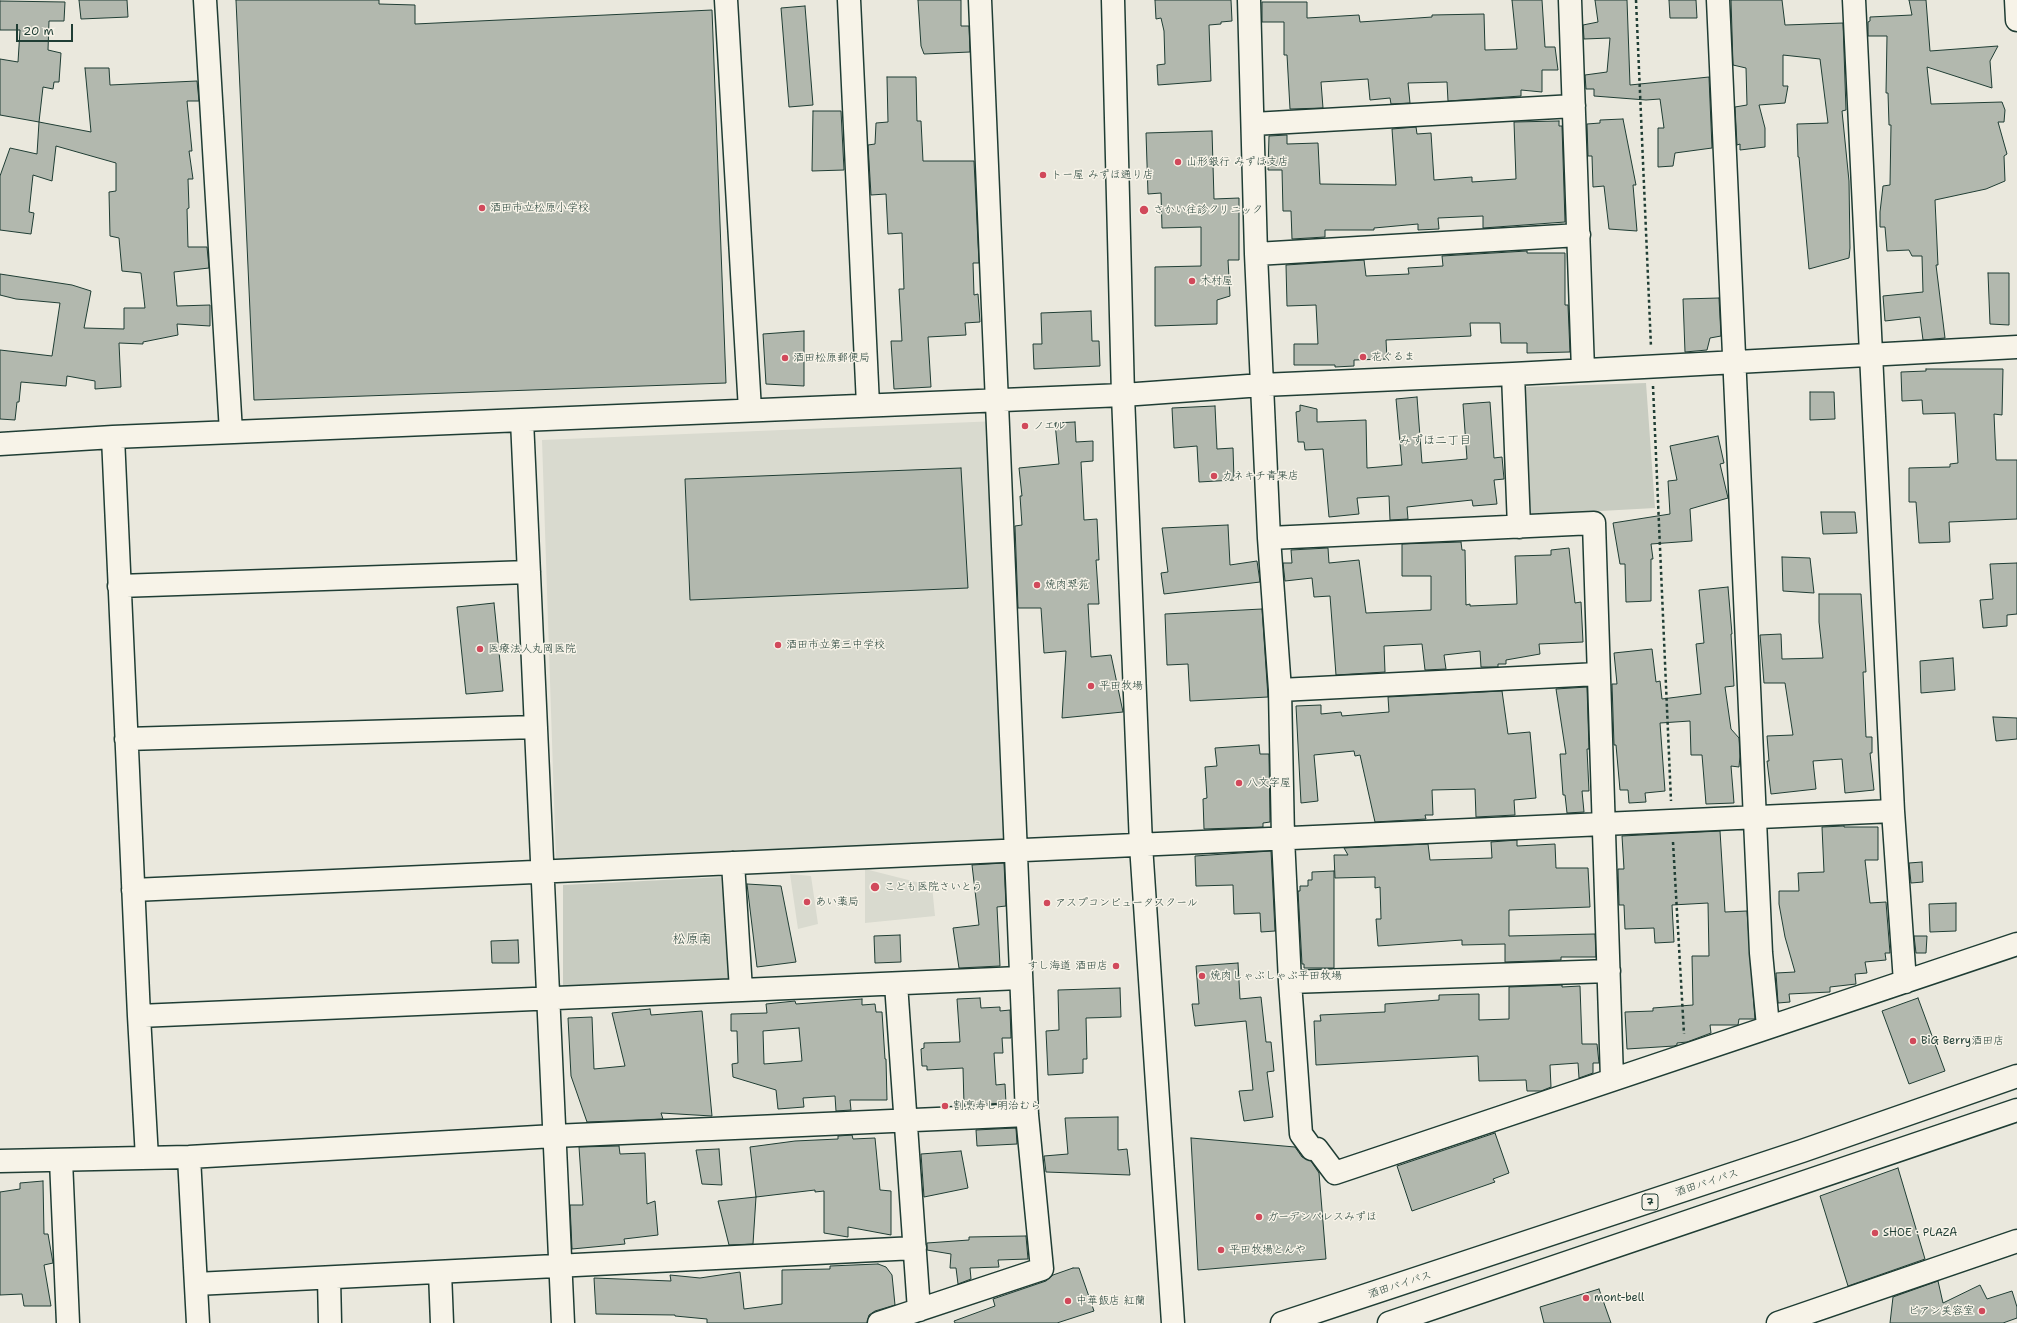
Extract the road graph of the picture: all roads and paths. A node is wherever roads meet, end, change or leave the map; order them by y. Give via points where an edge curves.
1 (205, 0) edge
2 (726, 0) edge
3 (849, 0) edge
4 (980, 0) edge
5 (1113, 0) edge
6 (1249, 0) edge
7 (1570, 0) edge
8 (1636, 0) edge
9 (1718, 0) edge
10 (1854, 0) edge
11 (2016, 0) edge
12 (2017, 20) edge
13 (1574, 106) junction
14 (1253, 124) junction
15 (1579, 235) junction
16 (1256, 254) junction
17 (2017, 347) edge
18 (1871, 355) junction
19 (1733, 362) junction
20 (1652, 366) junction
21 (1584, 370) junction
22 (1513, 374) junction
23 (1262, 385) junction
24 (1124, 394) junction
25 (997, 400) junction
26 (868, 405) junction
27 (750, 410) junction
28 (522, 420) junction
29 (231, 432) junction
30 (112, 437) junction
31 (0, 444) edge
32 (1519, 527) junction
33 (1269, 538) junction
34 (529, 572) junction
35 (119, 586) junction
36 (1598, 674) junction
37 (1280, 690) junction
38 (536, 727) junction
39 (126, 739) junction
40 (1893, 810) junction
41 (1757, 818) junction
42 (1672, 821) junction
43 (1604, 824) junction
44 (1283, 838) junction
45 (1141, 845) junction
46 (1015, 850) junction
47 (733, 863) junction
48 (542, 872) junction
49 (133, 890) junction
50 (2017, 944) edge
51 (1609, 971) junction
52 (1020, 978) junction
53 (1290, 982) junction
54 (1905, 982) junction
55 (896, 984) junction
56 (741, 990) junction
57 (548, 998) junction
58 (138, 1016) junction
59 (1768, 1026) junction
60 (1685, 1056) junction
61 (2017, 1076) edge
62 (1612, 1079) junction
63 (2017, 1110) edge
64 (1027, 1115) junction
65 (906, 1120) junction
66 (554, 1136) junction
67 (189, 1157) junction
68 (147, 1158) junction
69 (61, 1160) junction
70 (0, 1161) edge
71 (2017, 1241) edge
72 (915, 1248) junction
73 (560, 1266) junction
74 (440, 1272) junction
75 (329, 1278) junction
76 (196, 1284) junction
77 (919, 1310) junction
78 (68, 1323) edge
79 (198, 1323) edge
80 (330, 1323) edge
81 (442, 1323) edge
82 (563, 1323) edge
83 (879, 1323) edge
84 (1173, 1323) edge
85 (1282, 1323) edge
86 (1389, 1323) edge
87 (1778, 1323) edge

1 - 29 main road
2 - 27 main road
3 - 26 main road
4 - 25 main road
5 - 24 main road
6 - 14 main road
7 - 13 main road
8 - 20 path
9 - 19 main road
10 - 18 main road
11 - 12 main road
13 - 14 main road
13 - 15 main road
14 - 16 main road
15 - 16 main road
15 - 21 main road
16 - 23 main road
17 - 18 main road
18 - 19 main road
18 - 40 main road
19 - 20 main road
19 - 41 main road
20 - 21 main road
20 - 42 path
21 - 22 main road
22 - 23 main road
22 - 32 main road
23 - 24 main road
23 - 33 main road
24 - 25 main road
24 - 45 main road
25 - 26 main road
25 - 46 main road
26 - 27 main road
27 - 28 main road
28 - 29 main road
28 - 34 main road
29 - 30 main road
30 - 31 main road
30 - 35 main road
32 - 33 main road
32 - 36 main road via 1594,524
33 - 37 main road
34 - 35 main road
34 - 38 main road
35 - 39 main road
36 - 37 main road
36 - 43 main road
37 - 44 main road
38 - 39 main road
38 - 48 main road
39 - 49 main road
40 - 41 main road
40 - 54 main road
41 - 42 main road
41 - 59 main road via 1761,953
42 - 43 main road
42 - 60 path
43 - 44 main road
43 - 51 main road
44 - 45 main road
44 - 53 main road
45 - 46 main road
45 - 84 main road
46 - 47 main road
46 - 52 main road
47 - 48 main road
47 - 56 main road
48 - 49 main road
48 - 57 main road
49 - 58 main road
50 - 54 main road
51 - 53 main road
51 - 62 main road
52 - 55 main road
52 - 64 main road
53 - 62 main road via 1301,1134 1312,1149 1317,1149 1335,1173
54 - 59 main road
55 - 56 main road
55 - 65 main road
56 - 57 main road
57 - 58 main road
57 - 66 main road
58 - 68 main road
59 - 60 main road
60 - 62 main road
61 - 85 main road, 酒田バイパス / 7 via 1802,1151
63 - 86 main road
64 - 65 main road
64 - 77 main road via 1042,1269
65 - 66 main road
65 - 72 main road
66 - 67 main road
66 - 73 main road
67 - 68 main road
67 - 76 main road
68 - 69 main road
69 - 70 main road
69 - 78 main road
71 - 87 main road
72 - 73 main road
72 - 77 main road
73 - 74 main road
73 - 82 main road
74 - 75 main road
74 - 81 main road
75 - 76 main road
75 - 80 main road
76 - 79 main road
77 - 83 main road

